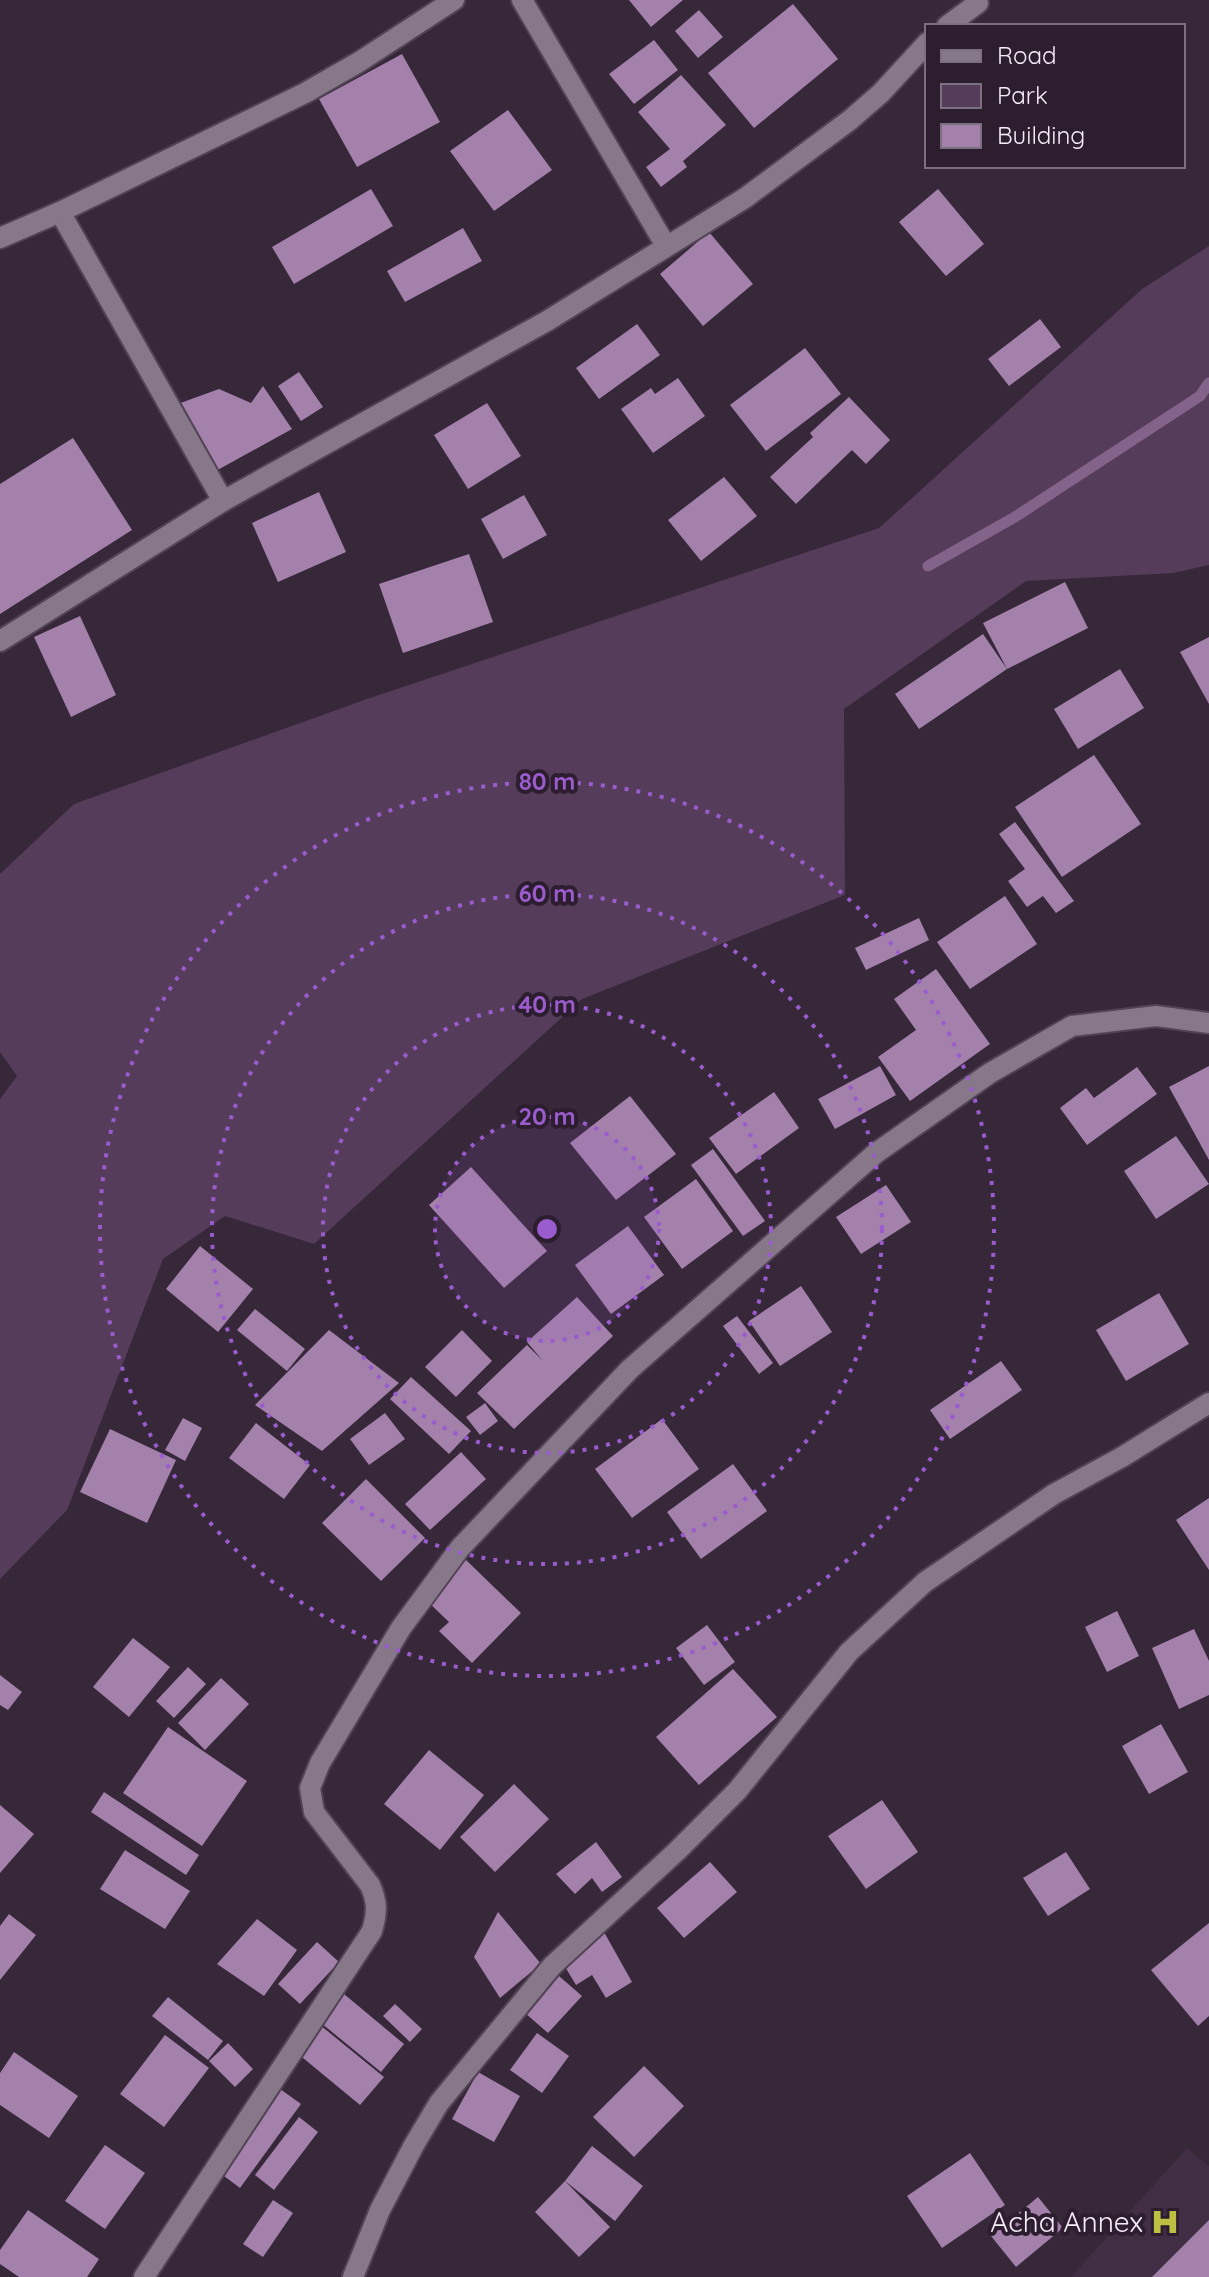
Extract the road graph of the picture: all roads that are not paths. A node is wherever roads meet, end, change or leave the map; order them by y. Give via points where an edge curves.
1 (454, 0) edge
2 (522, 0) edge
3 (978, 3) dead end
4 (950, 24) edge
5 (925, 45) edge
6 (60, 212) junction
7 (0, 238) edge
8 (666, 246) junction
9 (223, 501) junction
10 (0, 641) edge
11 (1209, 1023) edge
12 (1209, 1403) edge
13 (144, 2277) edge
14 (353, 2277) edge

1 - 6 street via 305,93
2 - 8 street
3 - 4 street
5 - 8 street via 850,120 745,198
6 - 7 street
6 - 9 street
8 - 9 street via 547,321
9 - 10 street
11 - 13 street via 1156,1016 1072,1026 990,1073 876,1153 630,1369 460,1548 401,1628 310,1788 314,1812 375,1896 378,1909 372,1931
12 - 14 street via 1054,1494 938,1573 849,1652 737,1791 552,1966 439,2103 380,2210

